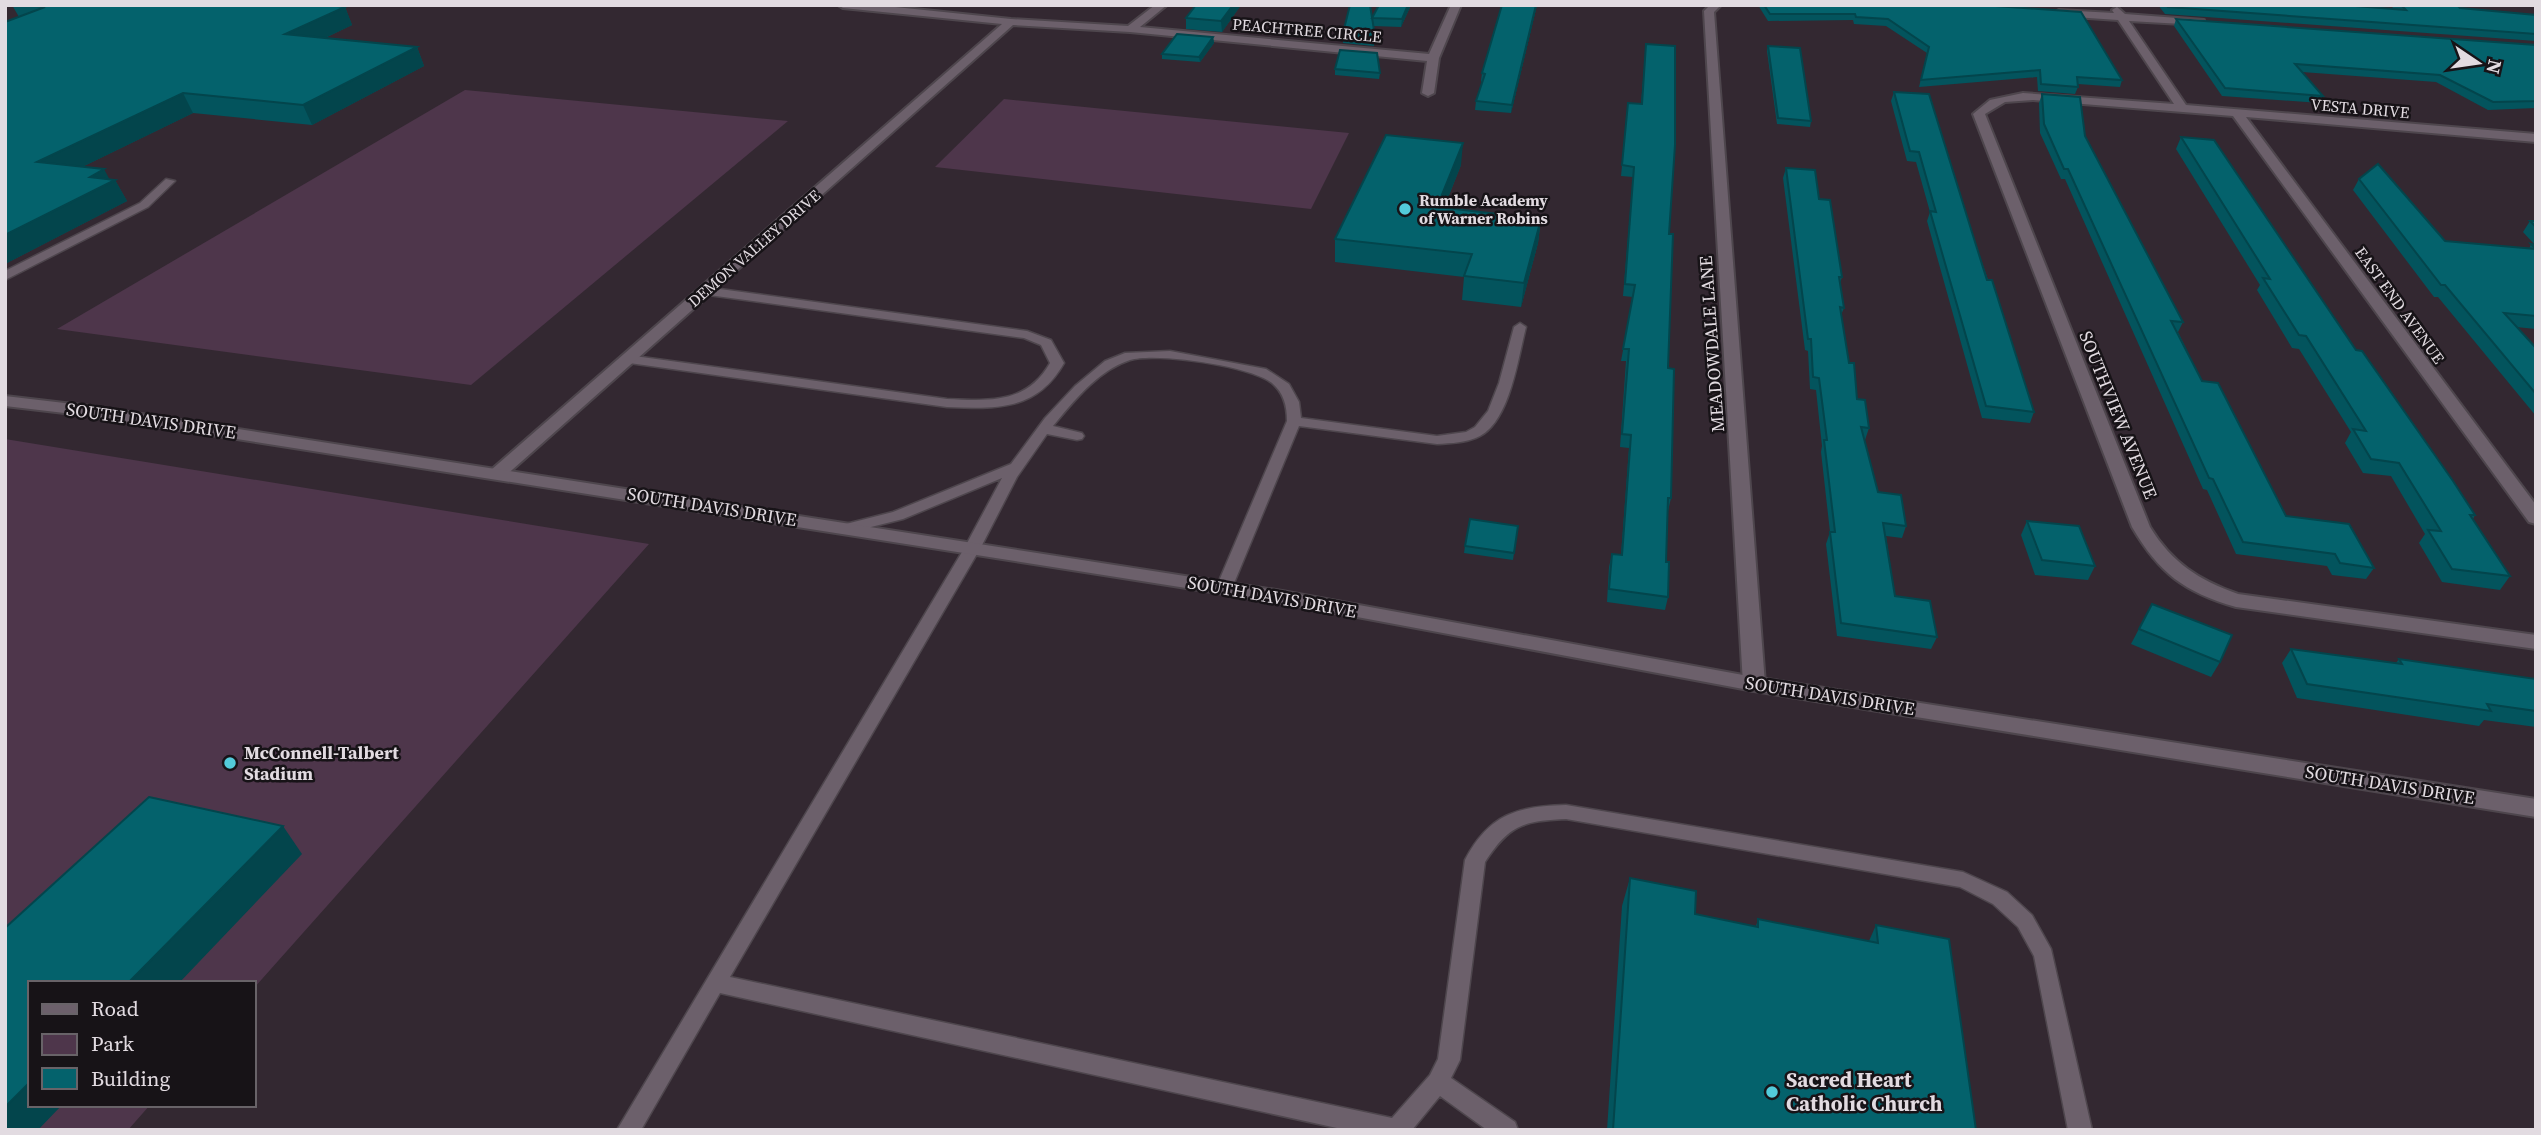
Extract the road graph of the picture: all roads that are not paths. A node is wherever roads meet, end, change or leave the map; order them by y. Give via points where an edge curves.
1 (843, 5) edge
2 (1162, 5) edge
3 (1456, 5) edge
4 (1716, 5) edge
5 (2114, 5) edge
6 (2041, 11) edge
7 (2122, 17) junction
8 (1011, 22) junction
9 (2218, 24) edge
10 (1130, 29) junction
11 (1433, 58) junction
12 (1428, 93) dead end
13 (2183, 109) junction
14 (2236, 113) junction
15 (2532, 144) edge
16 (170, 181) dead end
17 (5, 276) edge
18 (705, 291) junction
19 (1520, 327) dead end
20 (627, 359) junction
21 (5, 401) edge
22 (1294, 421) junction
23 (1045, 429) junction
24 (1077, 436) dead end
25 (1016, 467) junction
26 (497, 474) junction
27 (2536, 518) edge
28 (847, 528) junction
29 (973, 547) junction
30 (1224, 588) junction
31 (2536, 642) edge
32 (1754, 684) junction
33 (2536, 808) edge
34 (715, 983) junction
35 (1438, 1082) junction
36 (628, 1130) edge
37 (1397, 1130) edge
38 (1507, 1130) edge
39 (2080, 1130) edge

1 - 8 street, PEACHTREE CIRCLE
2 - 10 street
3 - 11 street
4 - 32 street, MEADOWDALE LANE via 1710,11
5 - 7 street
6 - 7 street
7 - 9 street
7 - 13 street
8 - 10 street, PEACHTREE CIRCLE
8 - 18 street, DEMON VALLEY DRIVE
10 - 11 street, PEACHTREE CIRCLE
11 - 12 street
13 - 14 street, VESTA DRIVE
13 - 31 street, SOUTHVIEW AVENUE via 2027,97 2005,98 1986,105 1979,114 2141,527 2156,553 2175,573 2236,600
14 - 15 street, VESTA DRIVE via 2514,136
14 - 27 street, EAST END AVENUE
16 - 17 lane via 144,205
18 - 20 street, DEMON VALLEY DRIVE
18 - 20 lane via 1027,335 1046,343 1057,363 1037,391 987,405
19 - 22 lane via 1494,416 1479,432 1437,440
20 - 26 street, DEMON VALLEY DRIVE
21 - 26 street, SOUTH DAVIS DRIVE
22 - 23 lane via 1296,407 1287,389 1263,371 1147,354 1125,357 1104,368
22 - 30 lane
23 - 24 lane
23 - 25 lane
25 - 28 lane via 898,516
25 - 29 lane
26 - 28 street, SOUTH DAVIS DRIVE
28 - 29 street, SOUTH DAVIS DRIVE
29 - 30 street, SOUTH DAVIS DRIVE
29 - 34 lane
30 - 32 street, SOUTH DAVIS DRIVE
32 - 33 street, SOUTH DAVIS DRIVE
34 - 36 lane
34 - 37 lane
35 - 37 lane
35 - 38 lane
35 - 39 lane via 1449,1060 1475,860 1492,834 1509,819 1566,811 1963,880 2000,898 2025,921 2044,955

